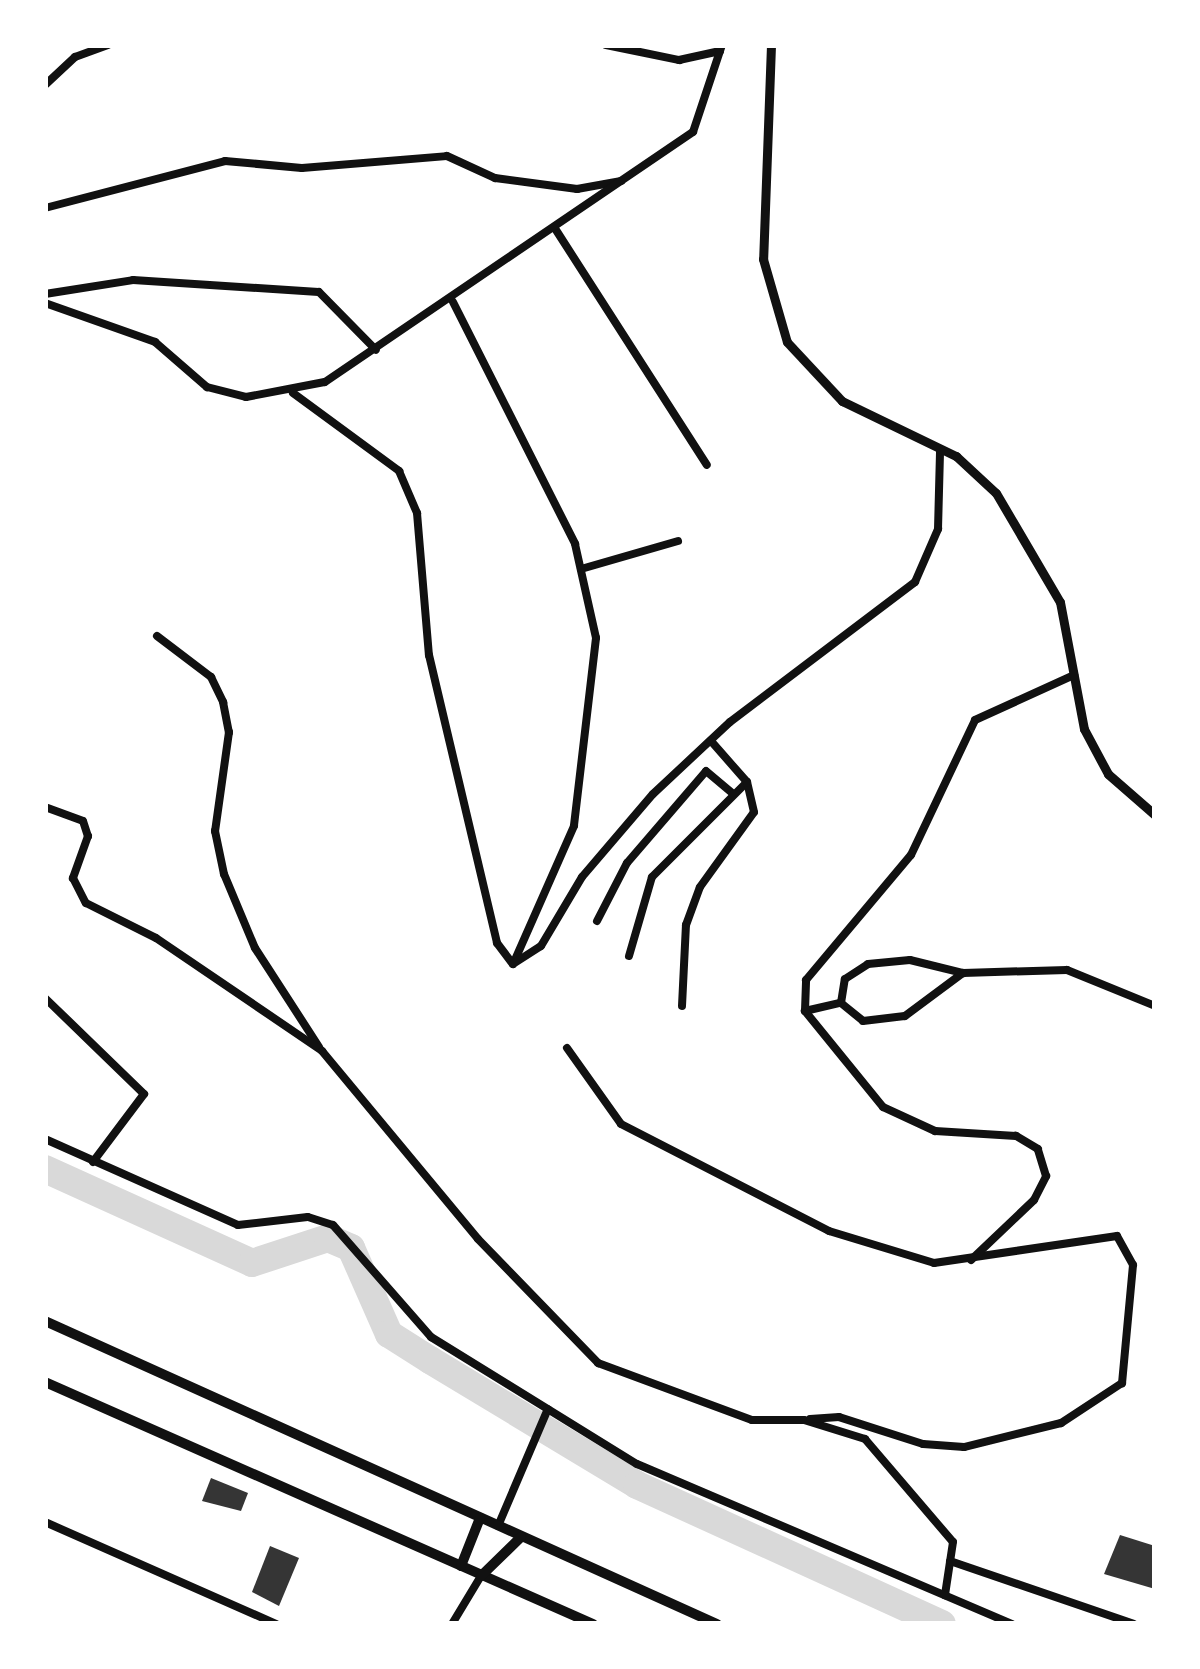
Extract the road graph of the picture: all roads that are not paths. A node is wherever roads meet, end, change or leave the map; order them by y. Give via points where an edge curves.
1 (108, 45) edge
2 (606, 45) edge
3 (770, 45) edge
4 (721, 48) edge
5 (45, 85) edge
6 (626, 180) junction
7 (45, 208) edge
8 (556, 230) junction
9 (45, 294) edge
10 (452, 302) junction
11 (45, 303) edge
12 (376, 350) junction
13 (293, 393) junction
14 (940, 450) junction
15 (707, 465) dead end
16 (678, 541) dead end
17 (581, 570) junction
18 (157, 636) dead end
19 (1074, 675) junction
20 (710, 740) junction
21 (747, 782) junction
22 (732, 792) junction
23 (45, 807) edge
24 (1155, 816) edge
25 (598, 921) dead end
26 (629, 956) dead end
27 (513, 964) junction
28 (963, 973) junction
29 (45, 998) edge
30 (840, 1004) junction
31 (682, 1006) dead end
32 (1155, 1006) edge
33 (805, 1010) junction
34 (567, 1048) dead end
35 (322, 1050) junction
36 (45, 1139) edge
37 (93, 1162) junction
38 (972, 1260) junction
39 (45, 1321) edge
40 (45, 1382) edge
41 (547, 1411) junction
42 (804, 1420) junction
43 (480, 1518) junction
44 (45, 1522) edge
45 (498, 1526) junction
46 (521, 1538) junction
47 (950, 1561) junction
48 (461, 1566) junction
49 (482, 1576) junction
50 (945, 1595) junction
51 (678, 1608) junction
52 (276, 1624) edge
53 (452, 1624) edge
54 (593, 1624) edge
55 (680, 1624) edge
56 (716, 1624) edge
57 (1012, 1624) edge
58 (1134, 1624) edge

1 - 5 street via 76,57
2 - 4 street via 679,60
3 - 14 street via 770,306 787,342 842,401
4 - 6 street via 694,132
6 - 7 street via 577,189 495,178 447,156 302,168 225,161
6 - 8 street
8 - 10 street
8 - 15 street
9 - 12 street via 133,280 319,292
10 - 12 street
10 - 17 street via 537,456
11 - 13 street via 155,342 207,386 246,397
12 - 13 street
13 - 27 street via 399,471 417,514 429,655 497,943
14 - 19 street via 996,493 1037,553 1060,602
14 - 20 street via 938,529 916,582
16 - 17 street
17 - 27 street via 596,638 574,826
18 - 35 street via 211,677 224,702 229,732 216,832 224,874 255,948
19 - 24 street via 1084,729 1108,774
19 - 33 street via 975,720 912,855 806,980
20 - 21 street
20 - 27 street via 582,876 541,946
21 - 22 street
21 - 31 street via 754,812 700,887 686,925
22 - 25 street via 706,771 627,863
22 - 26 street via 652,877
23 - 35 street via 83,821 88,836 73,878 86,903 156,938
28 - 30 street via 904,1016 863,1022
28 - 30 street via 910,960 868,964 845,979
28 - 32 street via 1068,970
29 - 37 street via 131,1076 140,1103
30 - 33 street
33 - 38 street via 883,1107 935,1131 1016,1136 1038,1149 1046,1176 1034,1200
34 - 38 street via 621,1124 829,1231 934,1263
35 - 42 street via 478,1239 598,1362 752,1420
36 - 37 street
37 - 41 street via 238,1224 308,1218 334,1224 431,1337
38 - 42 street via 1116,1236 1133,1265 1122,1384 1062,1423 964,1447 923,1444 839,1416
39 - 43 main road
40 - 48 main road
41 - 45 street
41 - 50 street via 637,1464
42 - 47 street via 865,1438 953,1542
43 - 45 main road
43 - 48 main road
44 - 52 street
45 - 46 main road
46 - 49 main road
46 - 51 main road
47 - 50 street
47 - 58 street
48 - 49 main road
49 - 53 street
49 - 54 main road
50 - 57 street
51 - 55 main road
51 - 56 main road

